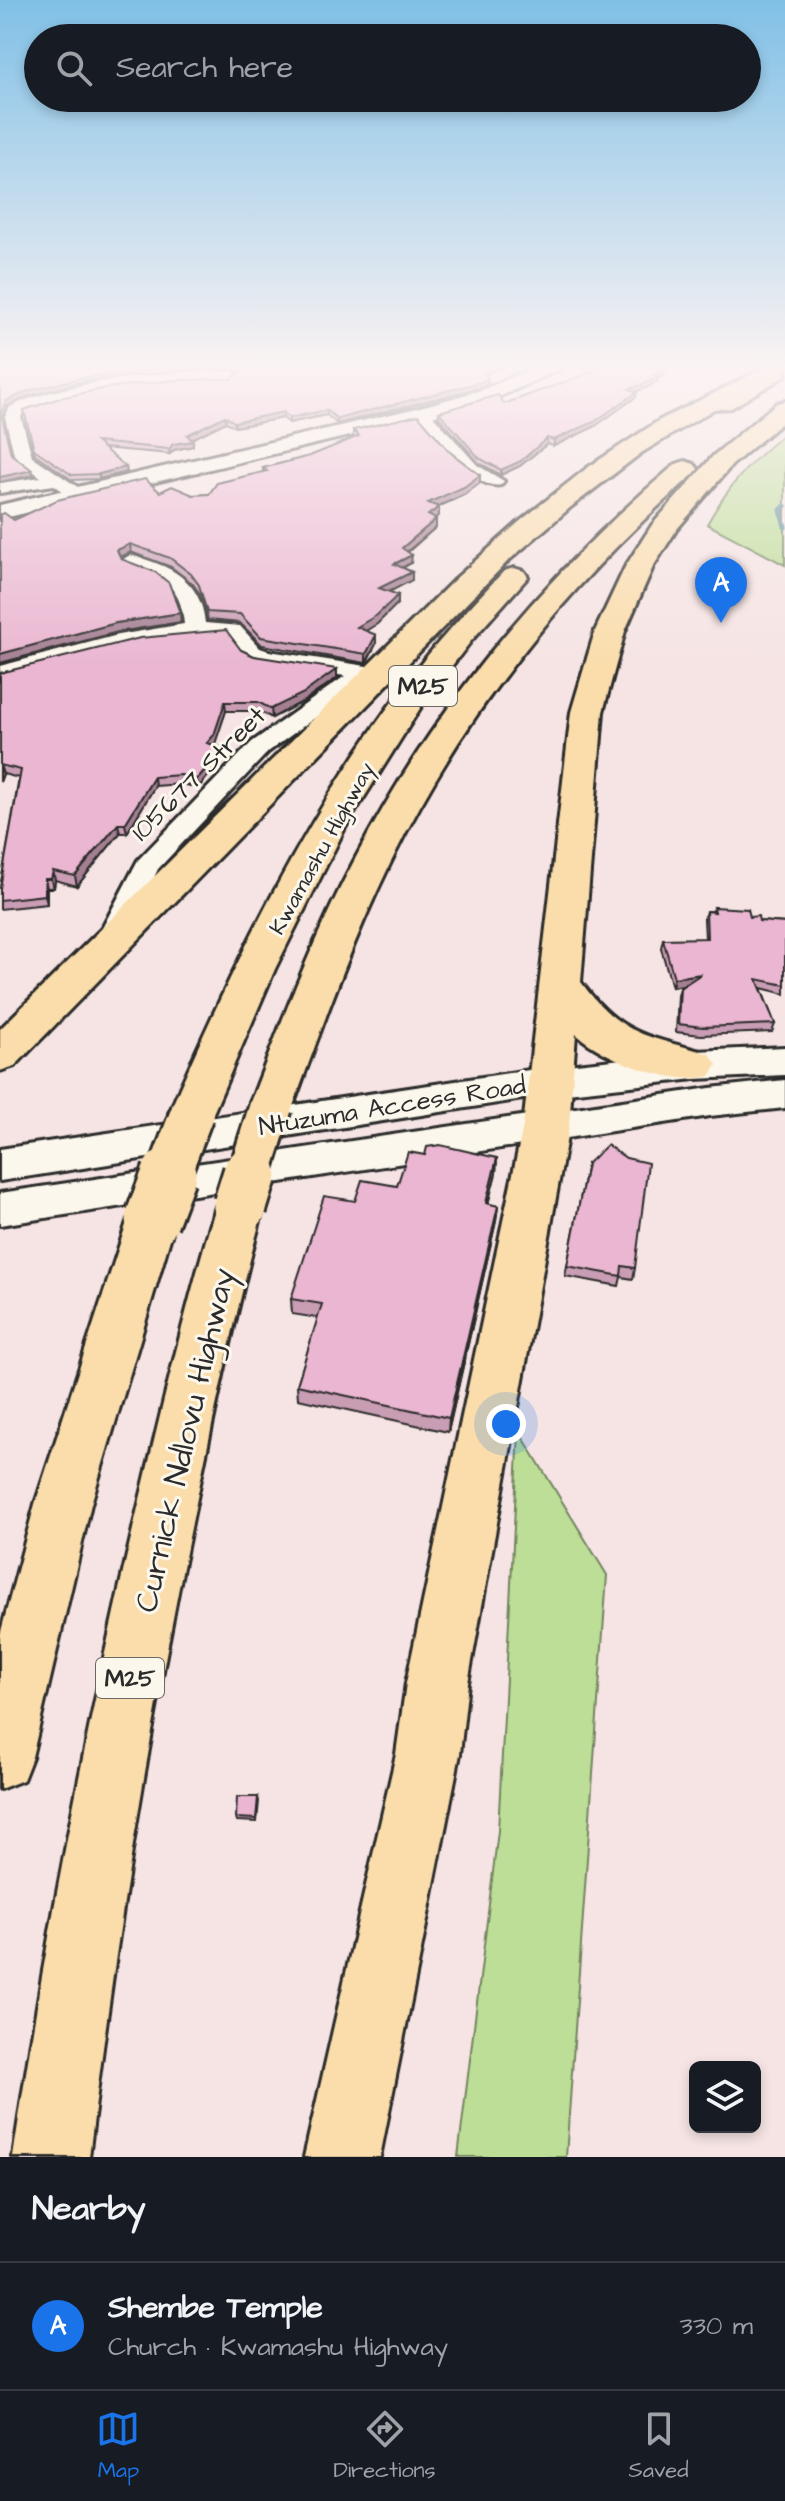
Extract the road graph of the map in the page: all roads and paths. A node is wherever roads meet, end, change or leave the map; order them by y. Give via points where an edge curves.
1 (34, 466) edge
2 (199, 466) edge
3 (469, 466) edge
4 (609, 466) edge
5 (633, 466) edge
6 (691, 466) edge
7 (718, 466) edge
8 (54, 480) junction
9 (495, 481) dead end
10 (0, 488) edge
11 (79, 494) junction
12 (0, 512) edge
13 (130, 561) edge
14 (195, 629) junction
15 (372, 672) junction
16 (0, 673) edge
17 (560, 984) junction
18 (0, 1055) edge
19 (785, 1061) edge
20 (695, 1065) junction
21 (785, 1094) edge
22 (548, 1103) junction
23 (271, 1106) joint
24 (0, 1165) edge
25 (0, 1209) edge
26 (0, 1757) edge
27 (51, 2157) edge
28 (342, 2157) edge

1 - 8 street
2 - 11 street
3 - 9 street
4 - 15 main road via 499,554
5 - 26 main road, Kwamashu Highway / M25, bridge via 577,514 460,636 340,803 302,873 225,1033 152,1219 63,1504
6 - 23 main road, Kwamashu Highway / M25 via 579,566 498,662 447,734 374,859
7 - 17 main road via 666,525 639,567 610,631 587,712
8 - 10 street
8 - 11 street
11 - 12 street
13 - 14 street via 184,584 192,597
14 - 15 street via 233,630 252,652 264,657
14 - 16 street via 118,641
15 - 18 main road
17 - 20 main road via 593,1028 614,1041
17 - 22 main road
19 - 20 street, Ntuzuma Access Road
20 - 22 street, Ntuzuma Access Road
21 - 22 street
22 - 24 street, Ntuzuma Access Road
22 - 25 street, Ntuzuma Access Road
22 - 28 main road via 437,1683 428,1754
23 - 27 main road, Curnick Ndlovu Highway / M25, bridge via 211,1306 132,1665 77,1966

